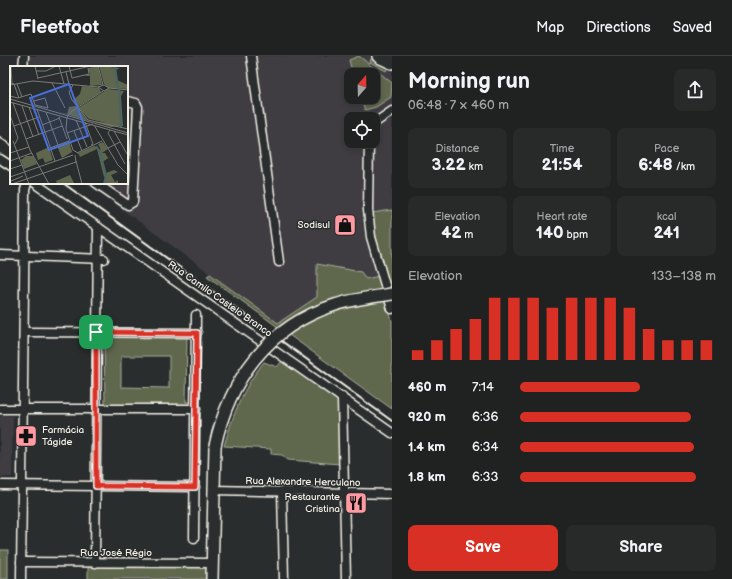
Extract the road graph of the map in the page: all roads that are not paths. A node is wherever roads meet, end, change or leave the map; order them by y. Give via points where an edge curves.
1 (24, 56) edge
2 (251, 56) edge
3 (23, 66) edge
4 (128, 101) edge
5 (392, 111) edge
6 (380, 119) edge
7 (369, 148) edge
8 (0, 159) edge
9 (10, 165) edge
10 (27, 184) edge
11 (36, 184) edge
12 (97, 184) edge
13 (98, 227) junction
14 (0, 255) edge
15 (23, 255) junction
16 (101, 258) junction
17 (279, 262) dead end
18 (392, 294) edge
19 (392, 309) edge
20 (196, 315) dead end
21 (24, 332) junction
22 (96, 332) junction
23 (197, 333) junction
24 (342, 397) junction
25 (0, 409) edge
26 (23, 409) junction
27 (96, 409) junction
28 (196, 410) junction
29 (392, 434) edge
30 (0, 485) edge
31 (23, 486) junction
32 (96, 486) junction
33 (195, 487) junction
34 (213, 490) junction
35 (282, 491) junction
36 (344, 493) junction
37 (392, 494) edge
38 (194, 538) dead end
39 (21, 562) junction
40 (95, 562) junction
41 (212, 563) junction
42 (21, 579) edge
43 (212, 579) edge
44 (284, 579) edge
45 (346, 579) edge

1 - 3 street
2 - 17 street
4 - 12 street via 136,103 138,107 133,202 128,205
5 - 6 street
7 - 19 street via 368,210 371,237
8 - 9 street
10 - 15 street
11 - 13 street, Rua Camilo Castelo Branco
13 - 16 street
13 - 24 street, Rua Camilo Castelo Branco
14 - 15 street
15 - 16 street
15 - 21 street
16 - 22 street
18 - 34 street, bridge via 335,305 308,316 270,342 250,364 227,404 215,446
20 - 23 street
21 - 22 street
21 - 26 street
22 - 23 street
22 - 27 street
23 - 28 street
24 - 29 street, Rua Camilo Castelo Branco
24 - 36 street
25 - 26 street
26 - 27 street
26 - 31 street
27 - 28 street
27 - 32 street
28 - 33 street
30 - 31 street
31 - 32 street
31 - 39 street
32 - 33 street
32 - 40 street
33 - 38 street
34 - 35 street, Rua Alexandre Herculano
34 - 41 street
35 - 36 street, Rua Alexandre Herculano
35 - 44 street
36 - 37 street, Rua Alexandre Herculano
36 - 45 street
39 - 40 street, Rua José Régio
39 - 42 street
40 - 41 street, Rua José Régio
41 - 43 street

